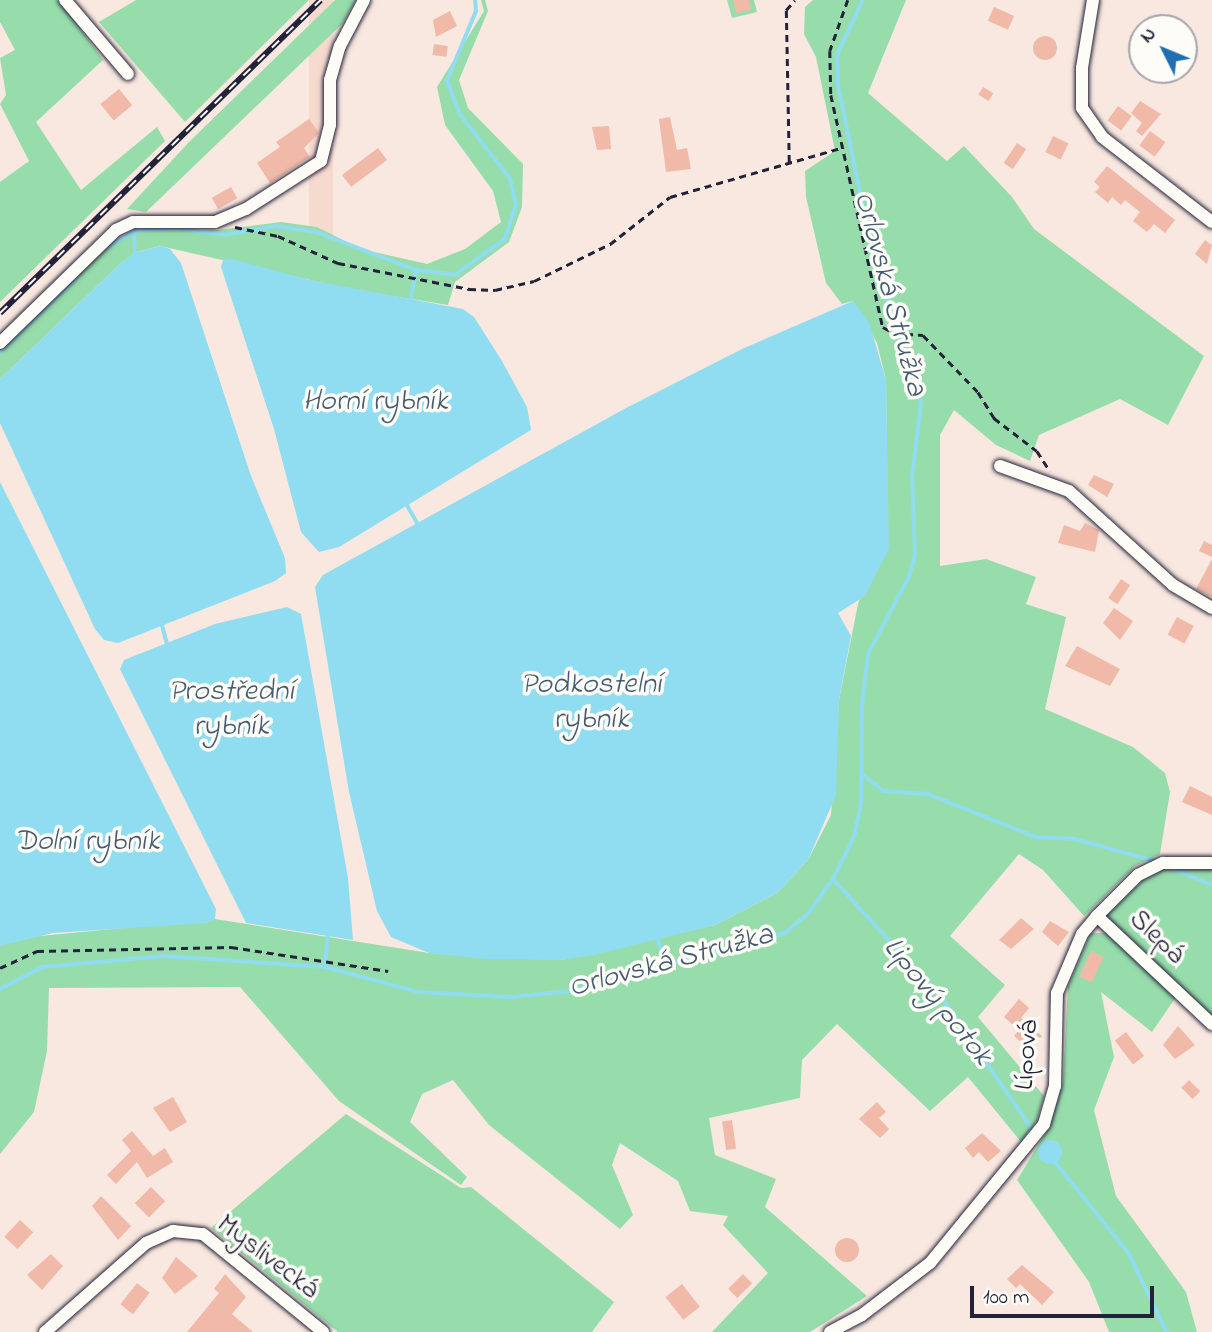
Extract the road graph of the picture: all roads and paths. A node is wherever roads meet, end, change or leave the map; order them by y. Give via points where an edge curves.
1 (65, 0) edge
2 (364, 0) edge
3 (795, 0) edge
4 (848, 0) edge
5 (1093, 0) edge
6 (128, 74) dead end
7 (841, 148) junction
8 (789, 162) junction
9 (215, 222) junction
10 (1212, 222) edge
11 (0, 343) edge
12 (1000, 466) dead end
13 (1062, 488) junction
14 (1212, 608) edge
15 (1212, 863) edge
16 (1097, 916) junction
17 (0, 968) edge
18 (388, 971) dead end
19 (1212, 1024) edge
20 (45, 1332) edge
21 (323, 1332) edge
22 (830, 1332) edge

1 - 6 street
2 - 9 street via 340,46 330,80 330,125 321,161 246,209
3 - 8 path via 786,10
4 - 7 path via 830,51 831,95
5 - 10 street via 1082,68 1082,108 1102,137
7 - 8 path
7 - 13 path via 883,327 894,333 923,335 978,392 994,418 1037,451
8 - 9 path via 670,197 610,244 534,281 495,290 338,263 278,236
9 - 11 street via 133,222 116,230
12 - 13 street
13 - 14 street via 1173,585
15 - 16 street, Lípová via 1163,863 1138,875
16 - 19 street, Slepá
16 - 22 street, Lípová via 1082,934 1056,993 1055,1086 1044,1124 930,1263 862,1315
17 - 18 path via 37,951 231,947
20 - 21 street, Myslivecká via 146,1243 173,1231 203,1234

